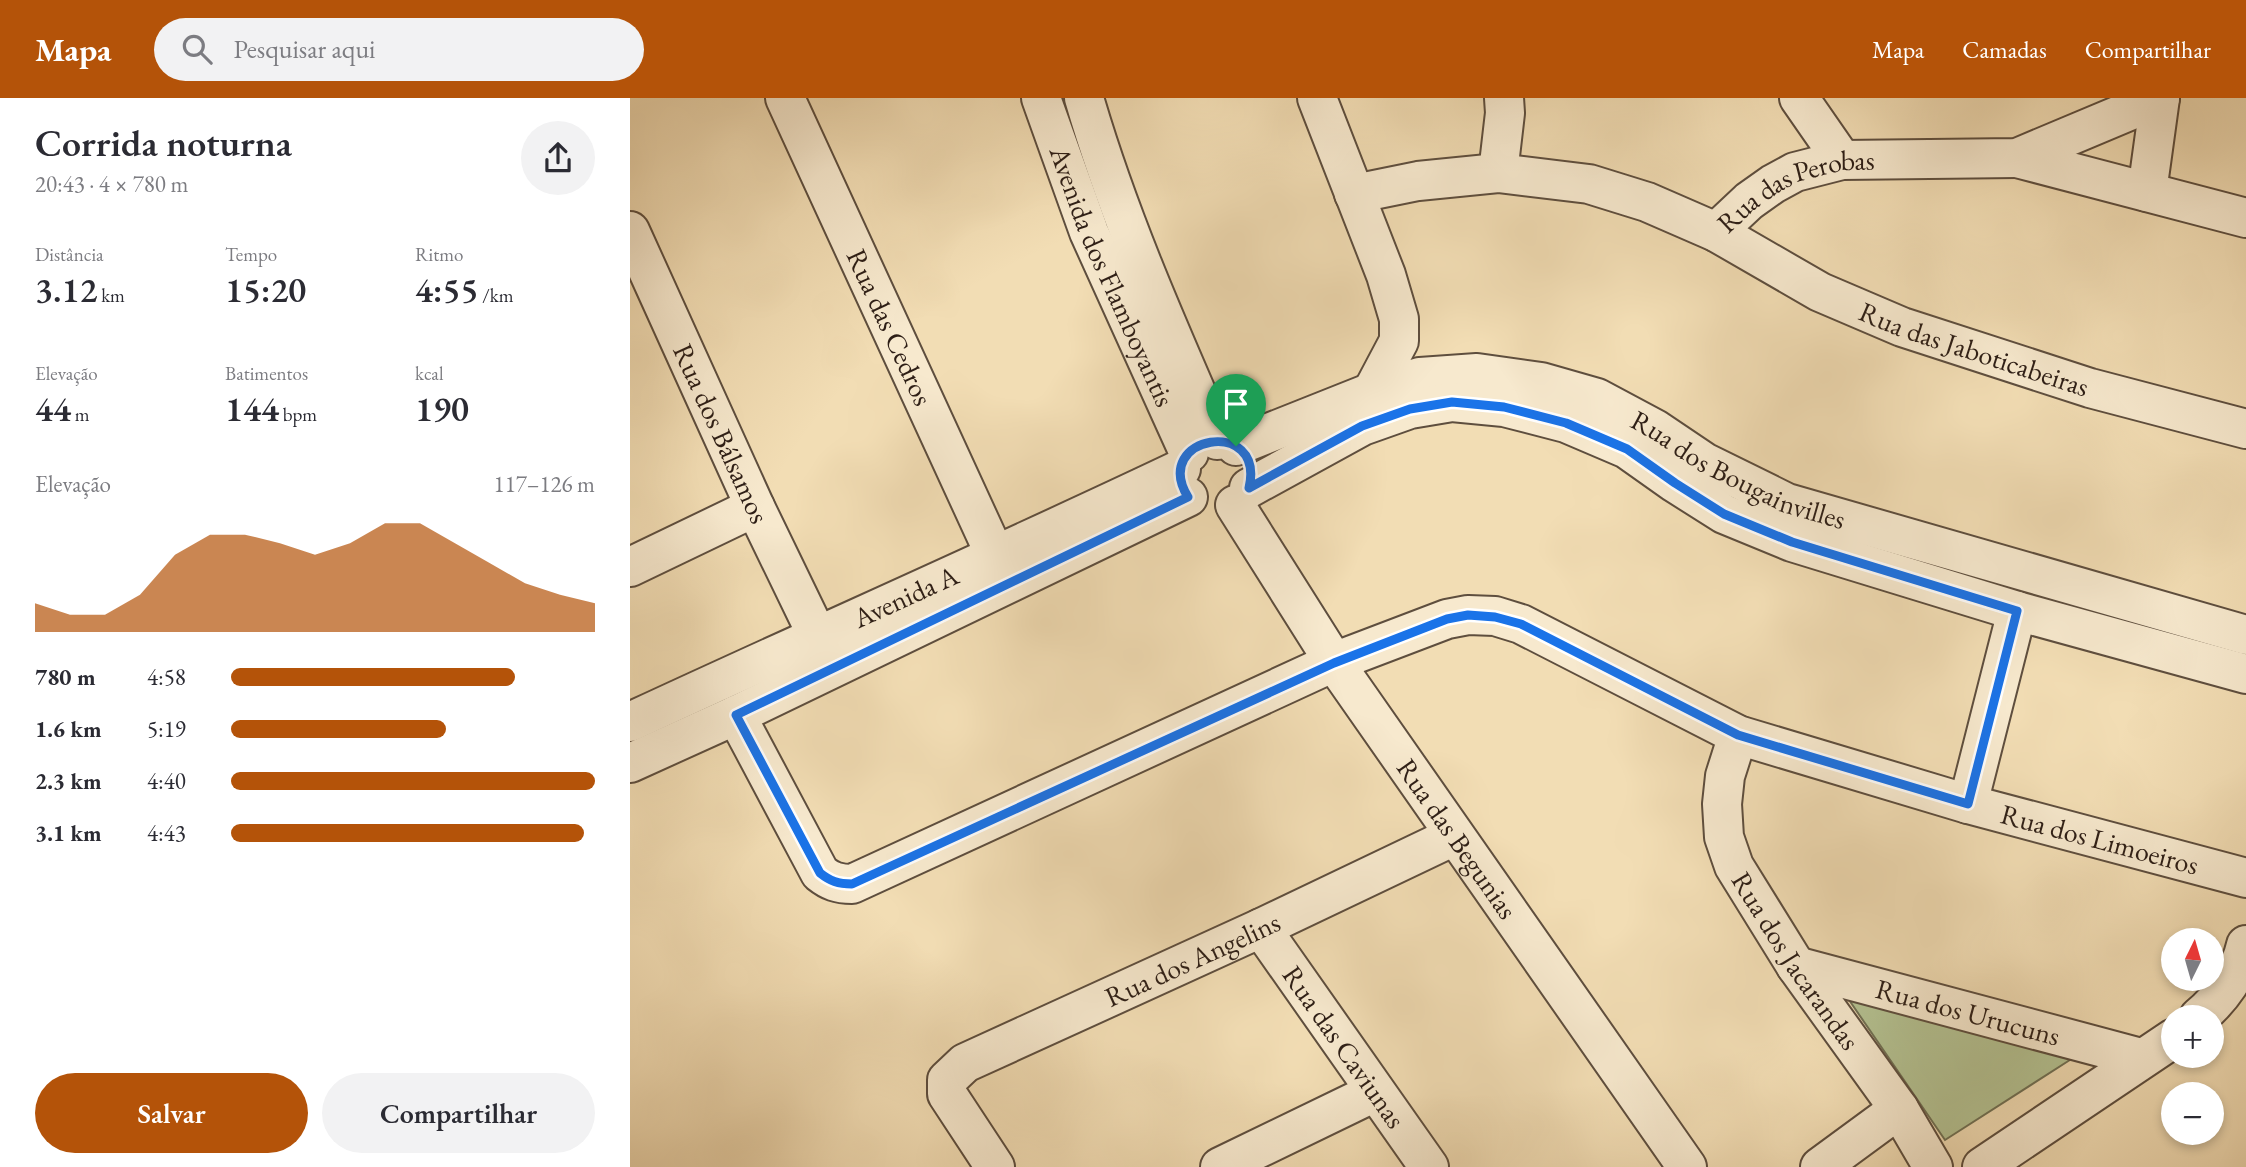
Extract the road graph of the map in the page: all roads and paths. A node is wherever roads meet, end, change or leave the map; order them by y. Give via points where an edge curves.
1 (785, 98) edge
2 (1041, 98) edge
3 (1084, 98) edge
4 (1317, 98) edge
5 (1504, 98) edge
6 (2160, 98) edge
7 (1802, 99) edge
8 (2017, 158) junction
9 (1842, 160) junction
10 (1498, 173) junction
11 (2147, 192) junction
12 (1354, 194) junction
13 (2246, 218) edge
14 (630, 231) edge
15 (1716, 232) junction
16 (1372, 392) junction
17 (2246, 429) edge
18 (1202, 461) junction
19 (1242, 496) junction
20 (755, 507) junction
21 (996, 557) junction
22 (630, 567) edge
23 (2017, 611) junction
24 (817, 635) junction
25 (2246, 635) edge
26 (1334, 663) junction
27 (2246, 674) edge
28 (736, 715) junction
29 (630, 722) edge
30 (1738, 735) junction
31 (630, 764) edge
32 (1968, 804) junction
33 (1454, 836) junction
34 (2246, 878) edge
35 (1261, 928) junction
36 (2246, 944) edge
37 (1797, 966) junction
38 (2214, 1005) edge
39 (2161, 1046) edge
40 (2141, 1058) junction
41 (1376, 1092) junction
42 (1899, 1109) junction
43 (995, 1167) edge
44 (1220, 1167) edge
45 (1429, 1167) edge
46 (1687, 1167) edge
47 (1820, 1167) edge
48 (1933, 1167) edge
49 (1982, 1167) edge

1 - 21 street, Rua das Cedros
2 - 18 street, Avenida dos Flamboyantis via 1089,232
3 - 18 street, Avenida dos Flamboyantis via 1101,156 1174,341
4 - 12 street
5 - 10 street
6 - 8 street, Rua das Perobas
6 - 11 street
7 - 9 street
8 - 9 street, Rua das Perobas
8 - 11 street
9 - 15 street, Rua das Perobas via 1795,172 1773,184
10 - 12 street, Rua das Perobas via 1418,181
10 - 15 street, Rua das Perobas via 1589,184 1647,202
11 - 13 street
12 - 16 street via 1399,319 1399,341
14 - 20 street, Rua dos Bálsamos
15 - 17 street, Rua das Jaboticabeiras via 1820,292 1902,327 2090,388
16 - 18 street, Rua dos Bougainvilles
16 - 25 street, Rua dos Bougainvilles via 1420,377 1477,373 1575,391 1597,398 1704,462 1787,503
18 - 19 street, Avenida dos Flamboyantis via 1248,460 1251,479
18 - 19 street via 1205,509 1226,509
18 - 21 street, Avenida A
18 - 28 street, Avenida A
19 - 23 street, Rua dos Bougainvilles via 1362,426 1410,409 1452,402 1504,407 1566,423 1627,449 1724,514 1792,542
19 - 26 street, Rua das Begunias
20 - 22 street
20 - 24 street, Rua dos Bálsamos
21 - 24 street, Avenida A
23 - 27 street, Rua dos Bougainvilles
23 - 32 street
24 - 29 street, Avenida A
26 - 28 street, Rua dos Limoeiros via 852,884 829,880 820,873
26 - 30 street, Rua dos Limoeiros via 1447,619 1495,617 1521,624
26 - 33 street, Rua das Begunias
28 - 31 street, Avenida A
30 - 32 street, Rua dos Limoeiros
30 - 37 street, Rua dos Jacarandas via 1725,776 1724,838 1734,866
32 - 34 street, Rua dos Limoeiros
33 - 35 street, Rua dos Angelins
33 - 46 street, Rua das Begunias
35 - 41 street, Rua das Caviunas
35 - 43 street, Rua dos Angelins via 965,1063 947,1080 947,1094
36 - 38 street via 2242,961
37 - 40 street, Rua dos Urucuns
37 - 42 street, Rua dos Jacarandas
39 - 40 street
40 - 49 street
41 - 44 street
41 - 45 street, Rua das Caviunas
42 - 47 street
42 - 48 street, Rua dos Jacarandas

